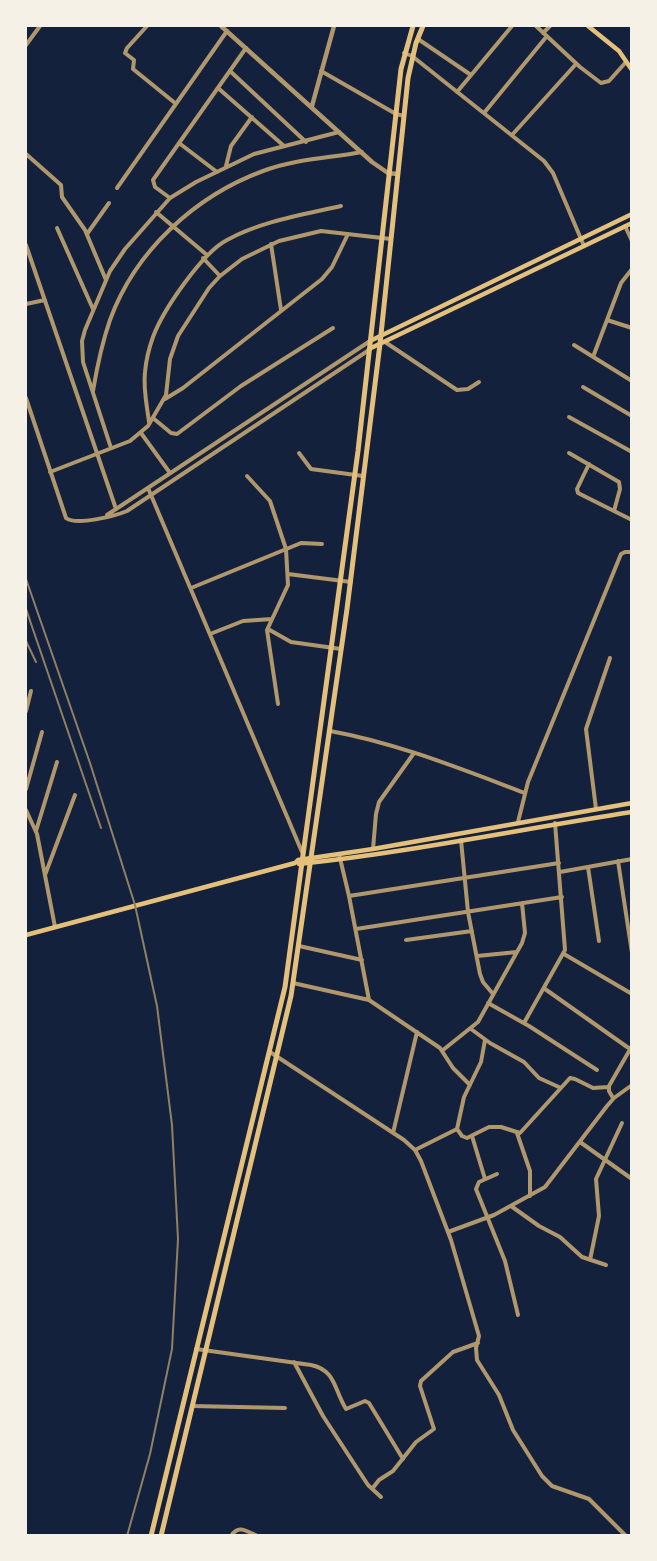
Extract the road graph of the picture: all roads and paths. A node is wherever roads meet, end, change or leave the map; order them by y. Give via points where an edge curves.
1 (40, 26) edge
2 (147, 26) edge
3 (221, 26) edge
4 (334, 26) edge
5 (413, 26) edge
6 (421, 26) edge
7 (512, 26) edge
8 (536, 26) edge
9 (550, 26) edge
10 (588, 26) edge
11 (227, 31) junction
12 (545, 34) junction
13 (418, 39) junction
14 (26, 45) edge
15 (246, 48) junction
16 (404, 54) junction
17 (412, 57) junction
18 (626, 62) junction
19 (576, 64) junction
20 (321, 70) junction
21 (632, 70) edge
22 (230, 71) junction
23 (471, 75) junction
24 (218, 88) junction
25 (457, 92) junction
26 (175, 103) junction
27 (312, 106) junction
28 (484, 113) junction
29 (396, 114) junction
30 (404, 116) junction
31 (252, 117) junction
32 (339, 132) junction
33 (512, 135) junction
34 (306, 142) junction
35 (179, 143) junction
36 (284, 146) junction
37 (363, 152) junction
38 (26, 154) edge
39 (226, 167) junction
40 (217, 172) junction
41 (388, 173) junction
42 (397, 174) junction
43 (117, 188) dead end
44 (170, 198) junction
45 (109, 203) dead end
46 (341, 206) dead end
47 (156, 213) junction
48 (632, 214) edge
49 (632, 223) edge
50 (625, 226) junction
51 (173, 227) junction
52 (57, 228) dead end
53 (348, 234) junction
54 (87, 235) junction
55 (381, 238) junction
56 (581, 238) junction
57 (391, 239) junction
58 (632, 241) edge
59 (26, 244) edge
60 (271, 244) junction
61 (584, 246) junction
62 (205, 257) junction
63 (632, 269) edge
64 (220, 276) junction
65 (106, 280) junction
66 (45, 300) junction
67 (26, 304) edge
68 (93, 309) junction
69 (281, 311) junction
70 (607, 320) junction
71 (333, 328) dead end
72 (632, 328) edge
73 (381, 335) junction
74 (370, 341) junction
75 (382, 343) junction
76 (574, 345) dead end
77 (369, 349) junction
78 (593, 357) junction
79 (632, 381) edge
80 (479, 382) dead end
81 (583, 387) dead end
82 (365, 391) junction
83 (374, 391) junction
84 (92, 392) junction
85 (26, 398) edge
86 (284, 398) junction
87 (164, 399) junction
88 (287, 404) junction
89 (632, 416) edge
90 (569, 417) dead end
91 (153, 418) junction
92 (249, 421) junction
93 (150, 424) junction
94 (254, 427) junction
95 (141, 433) junction
96 (216, 443) junction
97 (111, 448) junction
98 (220, 449) junction
99 (632, 452) edge
100 (98, 453) junction
101 (299, 453) dead end
102 (569, 453) dead end
103 (589, 464) junction
104 (50, 471) junction
105 (170, 473) junction
106 (354, 475) junction
107 (247, 476) dead end
108 (363, 476) junction
109 (148, 488) junction
110 (151, 495) junction
111 (116, 509) junction
112 (614, 511) junction
113 (104, 518) junction
114 (632, 520) edge
115 (322, 544) dead end
116 (286, 549) junction
117 (632, 552) edge
118 (288, 574) junction
119 (341, 582) junction
120 (351, 582) junction
121 (191, 588) junction
122 (272, 619) junction
123 (268, 629) junction
124 (210, 634) junction
125 (332, 648) junction
126 (341, 649) junction
127 (610, 658) dead end
128 (31, 691) dead end
129 (278, 704) dead end
130 (26, 711) edge
131 (322, 721) junction
132 (331, 722) junction
133 (330, 731) junction
134 (42, 732) dead end
135 (414, 753) junction
136 (57, 762) dead end
137 (26, 789) edge
138 (525, 793) junction
139 (75, 795) dead end
140 (632, 803) edge
141 (596, 809) junction
142 (26, 810) edge
143 (632, 812) edge
144 (518, 822) junction
145 (555, 824) junction
146 (36, 831) junction
147 (461, 840) junction
148 (373, 849) junction
149 (339, 854) junction
150 (372, 856) junction
151 (303, 859) junction
152 (632, 859) edge
153 (311, 860) junction
154 (341, 860) junction
155 (618, 861) junction
156 (559, 863) junction
157 (588, 867) junction
158 (560, 872) junction
159 (45, 876) junction
160 (464, 878) junction
161 (349, 896) junction
162 (562, 897) junction
163 (522, 903) junction
164 (468, 912) junction
165 (55, 927) junction
166 (356, 930) junction
167 (472, 931) junction
168 (26, 935) edge
169 (406, 940) dead end
170 (599, 941) dead end
171 (299, 946) junction
172 (517, 952) junction
173 (632, 953) edge
174 (564, 954) junction
175 (477, 956) junction
176 (362, 960) junction
177 (293, 984) junction
178 (545, 989) junction
179 (493, 994) junction
180 (632, 994) edge
181 (369, 1000) junction
182 (488, 1003) junction
183 (524, 1023) junction
184 (471, 1029) junction
185 (417, 1032) junction
186 (485, 1040) junction
187 (631, 1048) edge
188 (443, 1050) junction
189 (270, 1052) junction
190 (276, 1056) junction
191 (597, 1070) dead end
192 (470, 1085) junction
193 (632, 1085) edge
194 (609, 1087) junction
195 (561, 1088) junction
196 (614, 1098) junction
197 (622, 1123) dead end
198 (458, 1129) junction
199 (393, 1133) junction
200 (517, 1133) junction
201 (472, 1136) junction
202 (580, 1142) junction
203 (415, 1150) junction
204 (604, 1159) junction
205 (497, 1174) dead end
206 (485, 1179) junction
207 (632, 1179) edge
208 (530, 1196) junction
209 (511, 1206) junction
210 (487, 1218) junction
211 (448, 1232) junction
212 (590, 1260) junction
213 (606, 1265) dead end
214 (518, 1315) dead end
215 (478, 1343) junction
216 (196, 1348) junction
217 (205, 1350) junction
218 (294, 1362) junction
219 (192, 1406) junction
220 (285, 1408) dead end
221 (403, 1458) junction
222 (372, 1489) junction
223 (381, 1497) dead end
224 (158, 1505) junction
225 (168, 1506) junction
226 (151, 1536) edge
227 (161, 1536) edge
228 (231, 1536) edge
229 (257, 1536) edge
230 (626, 1536) edge

1 - 14 street
2 - 26 street via 125,53 134,60 134,69
3 - 11 street
4 - 20 street
5 - 16 main road
6 - 13 main road
7 - 23 street
8 - 12 street
9 - 12 street
10 - 18 main road via 619,51
11 - 15 street
11 - 26 street
12 - 19 street
12 - 28 street
13 - 17 main road
13 - 23 street
15 - 22 street
15 - 27 street
16 - 17 street
16 - 29 main road
17 - 25 street
17 - 30 main road
18 - 19 street via 604,83
18 - 21 main road
19 - 33 street
20 - 27 street
20 - 29 street
22 - 24 street
22 - 34 street
23 - 25 street
24 - 31 street
24 - 35 street
25 - 28 street
26 - 43 street
27 - 32 street
28 - 33 street
29 - 30 street
29 - 41 main road
30 - 42 main road
31 - 36 street
31 - 39 street via 231,147
32 - 34 street
32 - 37 street
33 - 56 street via 549,167
34 - 36 street
35 - 40 street
35 - 44 street via 152,183
36 - 39 street
37 - 41 street
37 - 51 street via 263,171 221,191
38 - 54 street via 61,185 62,197
39 - 40 street
40 - 44 street
41 - 42 street
41 - 55 main road
42 - 57 main road
44 - 47 street
45 - 54 street
46 - 62 street via 264,225 225,241
47 - 51 street
47 - 65 street via 124,249
48 - 56 main road
49 - 50 main road
50 - 58 street
50 - 61 main road
51 - 62 street
51 - 84 street via 126,287 111,318
52 - 68 street
53 - 55 street
53 - 60 street via 321,231
53 - 69 street via 330,271
54 - 65 street
55 - 57 street
55 - 74 main road
56 - 61 street
56 - 73 main road
57 - 73 main road
59 - 66 street
60 - 64 street
60 - 69 street
61 - 75 main road
62 - 64 street
62 - 93 street via 154,335 145,377
63 - 70 street via 621,283
64 - 87 street via 174,344
65 - 68 street
66 - 67 street
66 - 100 street
68 - 84 street via 81,351
69 - 87 street
70 - 72 street
70 - 78 street
71 - 91 street via 177,434
73 - 74 main road
73 - 75 main road
74 - 77 main road
74 - 86 street
75 - 77 main road
75 - 80 street via 457,390
75 - 83 main road
76 - 78 street
77 - 82 main road
77 - 88 street
78 - 79 street
81 - 89 street
82 - 83 main road
82 - 106 main road
83 - 108 main road
84 - 97 street
85 - 104 street
86 - 88 street
86 - 92 street
87 - 91 street
88 - 94 street
90 - 99 street
91 - 93 street
92 - 94 street
92 - 96 street
93 - 95 street
94 - 98 street
95 - 97 street
95 - 105 street
96 - 98 street
96 - 105 street
97 - 100 street
98 - 110 street
100 - 104 street
100 - 111 street
101 - 106 street via 311,469
102 - 103 street
103 - 112 street via 619,482
103 - 112 street via 578,493
104 - 113 street via 68,520
105 - 109 street
106 - 108 street
106 - 119 main road
107 - 116 street via 270,501
108 - 120 main road
109 - 110 street
109 - 111 street
110 - 113 street via 127,511
110 - 121 street
111 - 113 street
112 - 114 street
115 - 116 street via 306,542
116 - 118 street
116 - 121 street
117 - 138 street via 621,554
118 - 119 street
118 - 122 street via 286,591
119 - 120 street
119 - 125 main road
120 - 126 main road
121 - 124 street
122 - 123 street
122 - 124 street via 243,621
123 - 125 street via 291,642
123 - 129 street
124 - 151 street
125 - 126 street
125 - 131 main road
126 - 132 main road
127 - 141 street via 586,729
128 - 130 street
131 - 132 main road
131 - 151 main road
132 - 133 main road
133 - 135 street
133 - 153 main road
134 - 137 street
135 - 138 street
135 - 148 street via 379,802
136 - 146 street
138 - 144 street
139 - 159 street
140 - 141 main road
141 - 144 main road
142 - 146 street
143 - 145 main road
144 - 148 main road
145 - 147 main road
145 - 156 street
146 - 159 street
147 - 150 main road
147 - 160 street
148 - 149 main road
148 - 150 street
149 - 153 main road
149 - 154 street
150 - 154 main road
151 - 153 main road
151 - 165 main road
151 - 189 main road via 285,987
152 - 155 street
153 - 154 main road
153 - 171 main road
154 - 161 street
155 - 157 street
155 - 173 street
156 - 158 street
156 - 160 street
157 - 158 street
157 - 170 street
158 - 162 street
159 - 165 street
160 - 161 street
160 - 164 street
161 - 166 street
162 - 163 street
162 - 174 street
163 - 164 street
163 - 172 street via 525,933
164 - 166 street
164 - 167 street
165 - 168 main road
166 - 176 street
167 - 169 street
167 - 175 street
171 - 176 street
171 - 177 main road
172 - 175 street
172 - 179 street
174 - 178 street
174 - 180 street
175 - 179 street via 481,978
176 - 181 street
177 - 181 street
177 - 190 main road
178 - 183 street
178 - 187 street
179 - 182 street
181 - 185 street
182 - 183 street
182 - 184 street
183 - 191 street
184 - 186 street
184 - 188 street
185 - 188 street
185 - 199 street
186 - 192 street via 481,1062
186 - 195 street via 519,1059 543,1081
187 - 194 street
188 - 192 street via 450,1065
189 - 190 street
189 - 216 main road
190 - 199 street
190 - 217 main road
192 - 198 street
193 - 196 street
194 - 195 street via 593,1088 573,1078
194 - 196 street
195 - 200 street
196 - 202 street
197 - 204 street
198 - 201 street via 464,1138
198 - 203 street
199 - 203 street
200 - 201 street via 489,1127
200 - 208 street via 530,1171
201 - 206 street
202 - 204 street
202 - 208 street via 553,1179
203 - 211 street
204 - 207 street
204 - 212 street via 595,1182 599,1216
205 - 206 street
206 - 210 street via 476,1189
208 - 209 street
209 - 210 street
209 - 212 street
210 - 211 street
210 - 214 street via 505,1261
211 - 215 street
212 - 213 street
215 - 221 street via 453,1352 421,1381 434,1429
215 - 230 street via 477,1360 542,1476 552,1486 589,1499
216 - 217 street
216 - 224 main road
217 - 218 street
217 - 219 main road
218 - 221 street via 326,1371 346,1409 369,1403
218 - 222 street via 321,1413
219 - 220 street
219 - 225 main road
221 - 222 street
222 - 223 street
224 - 225 main road
224 - 226 main road
225 - 227 main road
228 - 229 street via 239,1528

